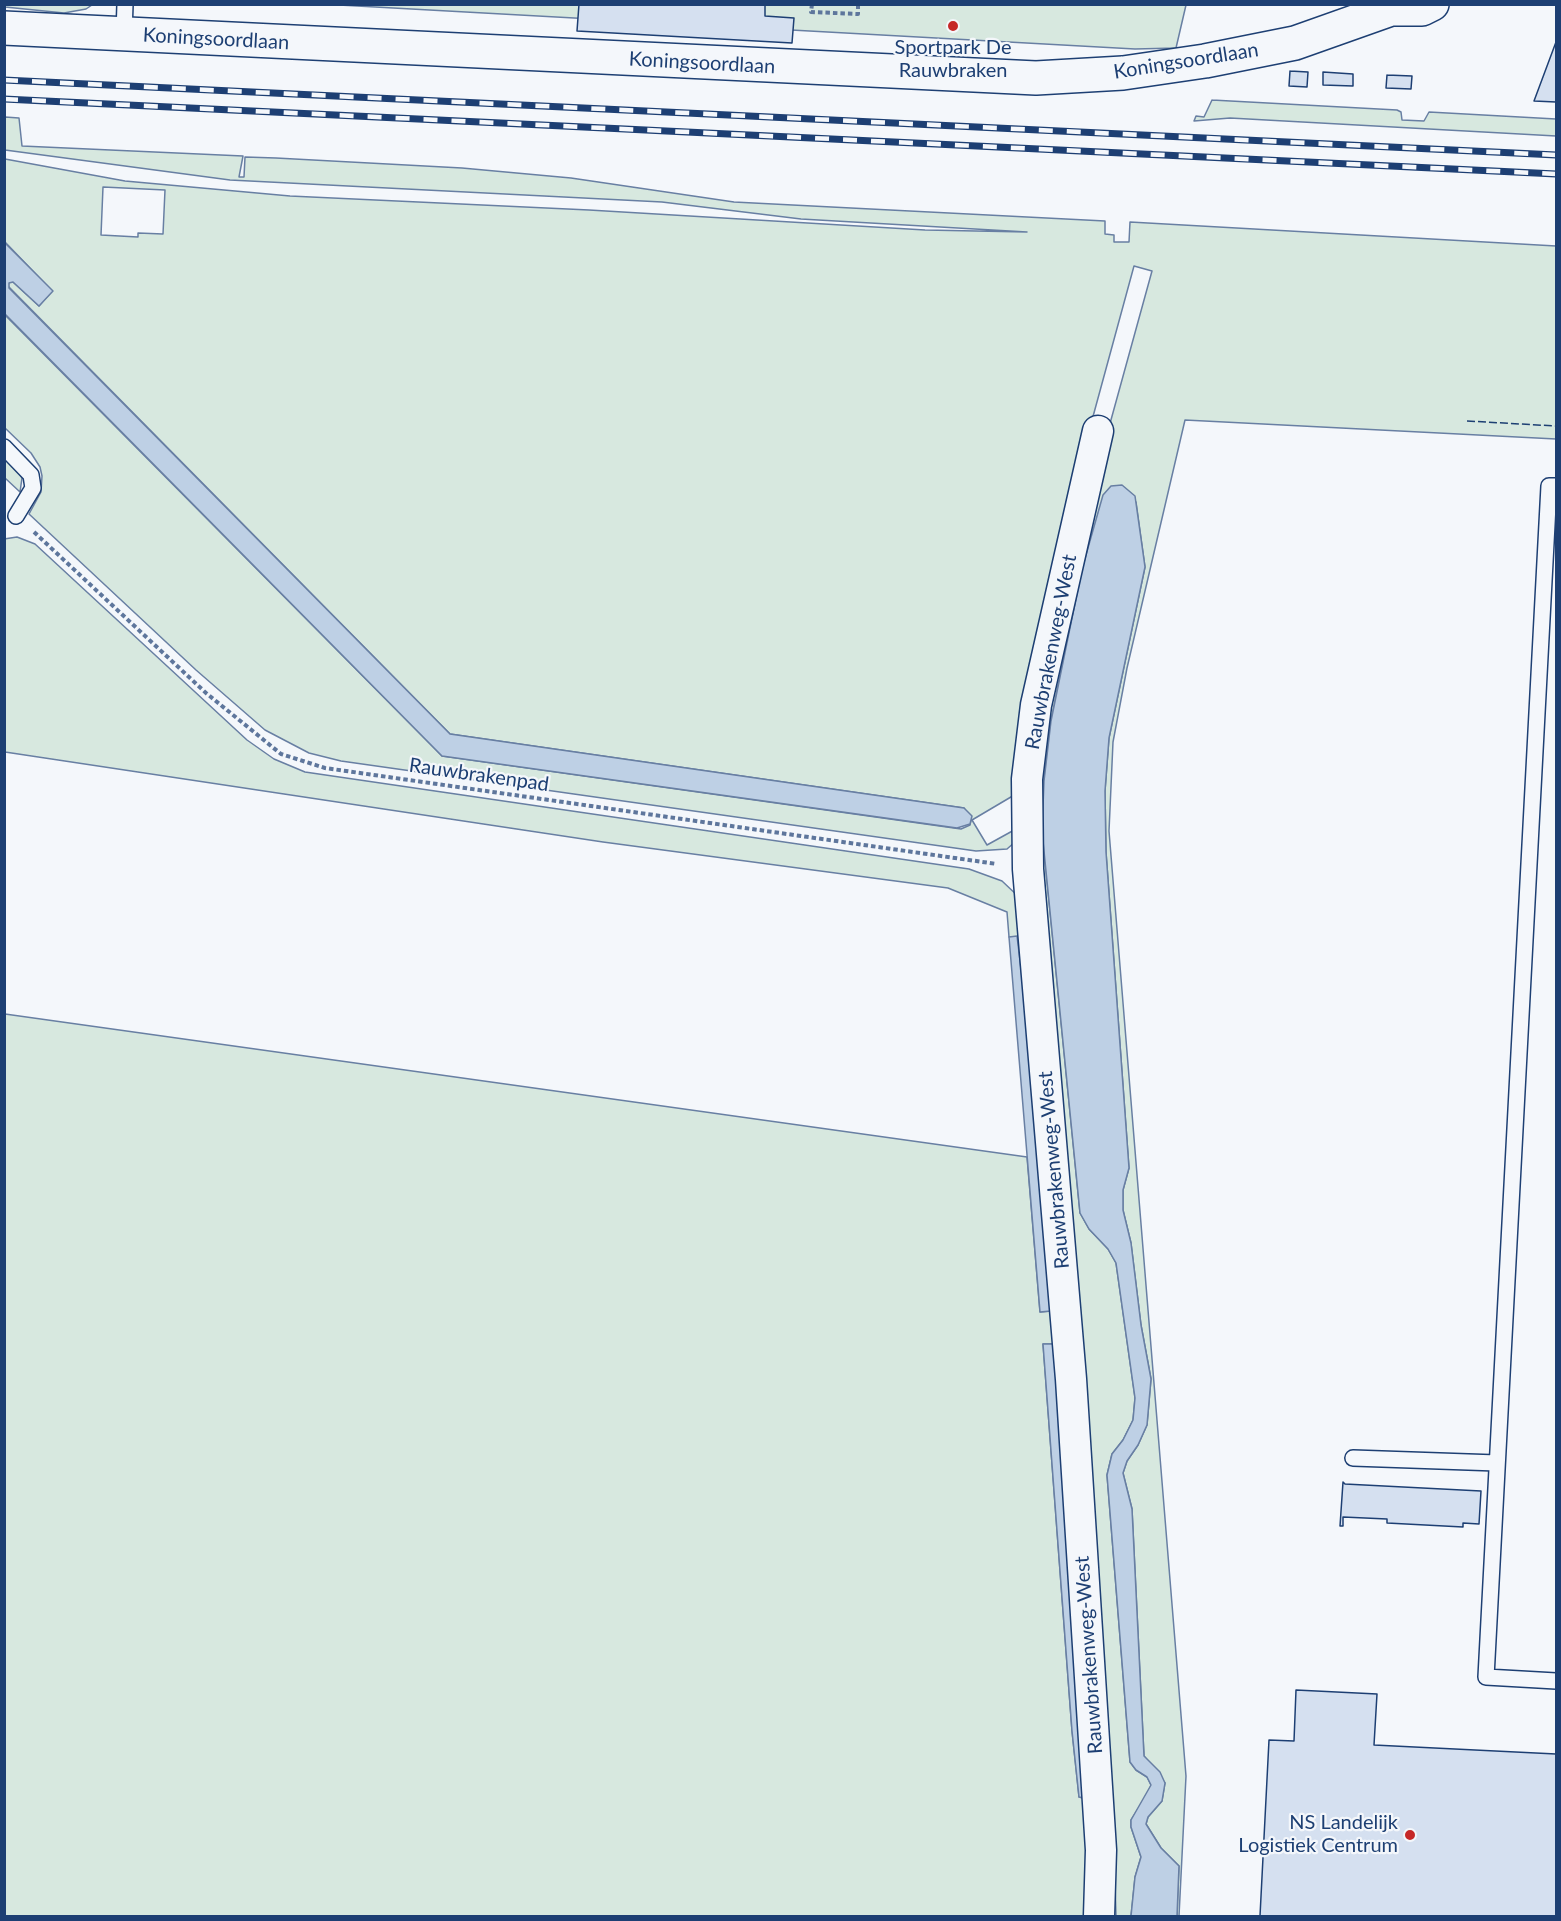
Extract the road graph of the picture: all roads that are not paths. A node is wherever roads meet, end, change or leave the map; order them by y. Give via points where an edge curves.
1 (1432, 4) edge
2 (1393, 7) edge
3 (124, 19) edge
4 (4, 28) edge
5 (1098, 431) dead end
6 (4, 447) edge
7 (1557, 486) edge
8 (16, 516) road end
9 (1353, 1458) dead end
10 (1497, 1463) junction
11 (1557, 1681) edge
12 (1099, 1917) edge

1 - 2 street, Koningsoordlaan via 1422,9
2 - 3 street, Koningsoordlaan via 1295,43 1205,61 1123,73 1036,78
3 - 4 street, Koningsoordlaan
5 - 12 street, Rauwbrakenweg-West via 1036,705 1026,779 1028,869 1071,1379 1101,1850
6 - 8 lane via 31,476 33,488
7 - 10 lane via 1549,486 1548,498
9 - 10 lane
10 - 11 lane via 1486,1677

